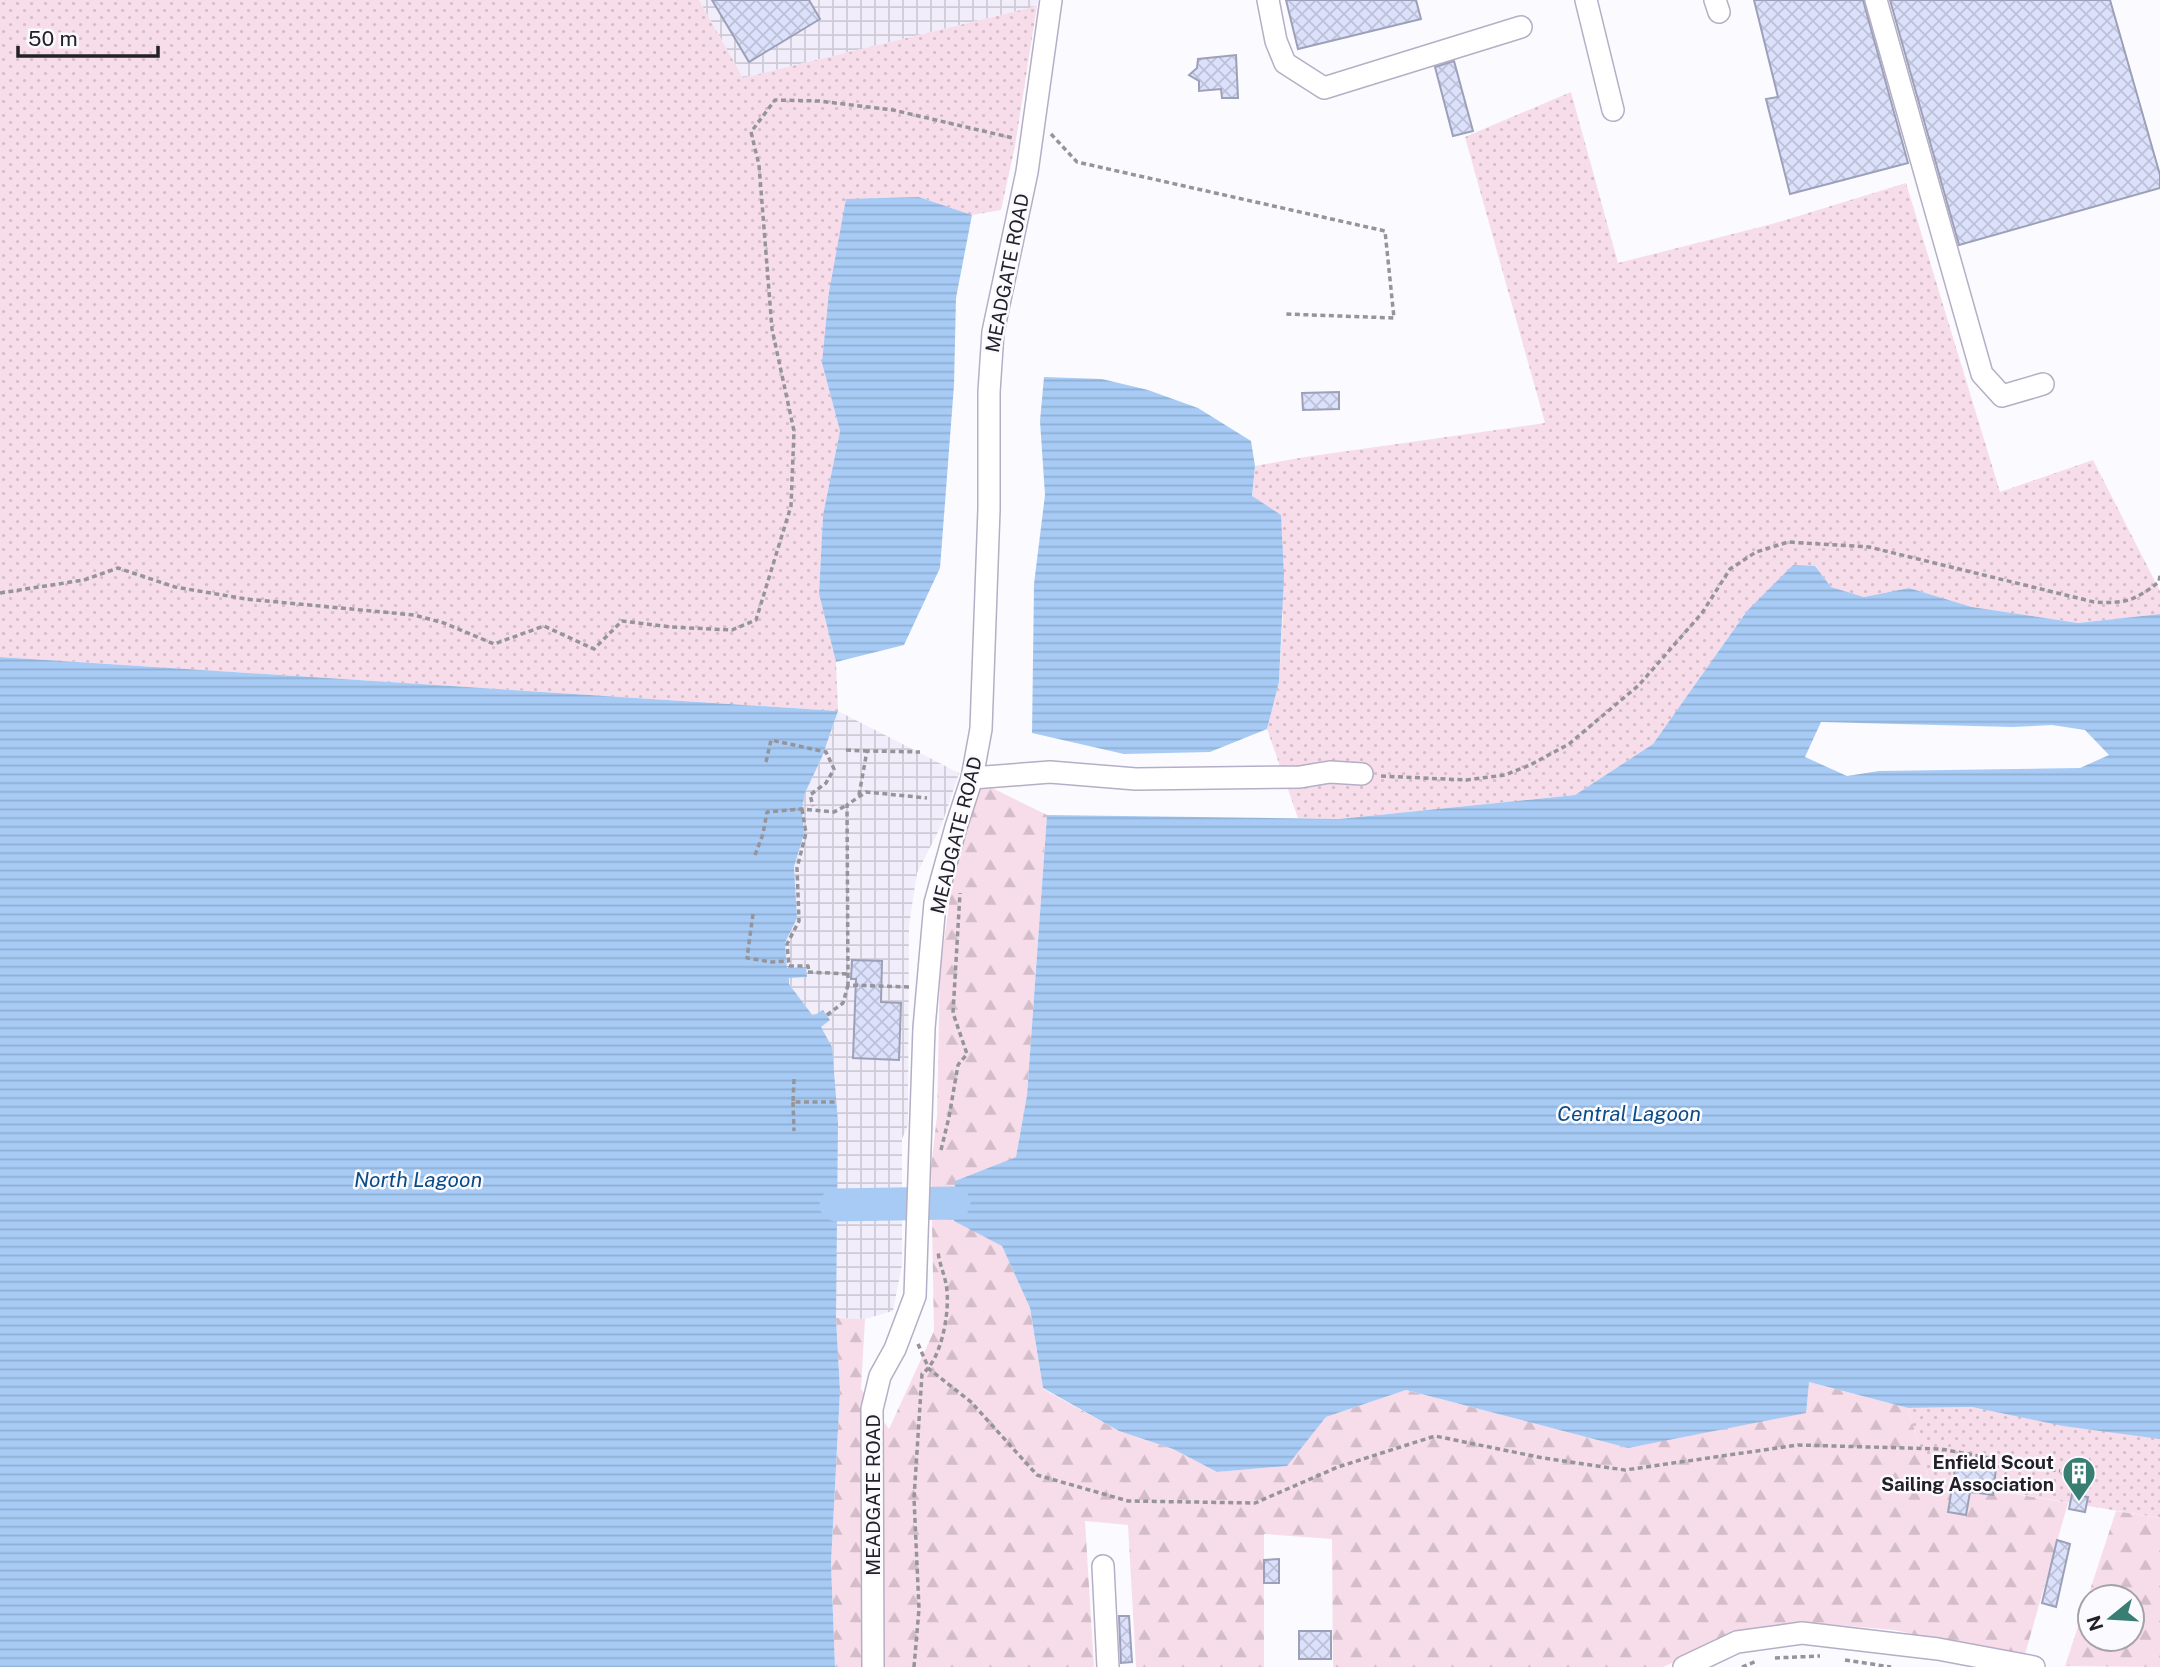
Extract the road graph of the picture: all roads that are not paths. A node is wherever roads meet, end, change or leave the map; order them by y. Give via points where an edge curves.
1 (1051, 0) edge
2 (1268, 0) edge
3 (1586, 0) edge
4 (1876, 0) edge
5 (1521, 27) dead end
6 (1613, 110) dead end
7 (2043, 384) dead end
8 (1362, 774) road end
9 (972, 778) junction
10 (1103, 1566) dead end
11 (873, 1667) edge
12 (1108, 1667) edge
13 (1684, 1667) edge
14 (2034, 1667) edge

1 - 9 street, MEADGATE ROAD via 1035,122 993,331 985,654 981,729
2 - 5 street via 1285,64 1324,88
3 - 6 street
4 - 7 street via 1982,374 2003,396
8 - 9 street via 1136,779 1050,772
9 - 11 street, MEADGATE ROAD via 935,903 918,1168 928,1236 915,1296 880,1376 872,1409
10 - 12 street
13 - 14 street via 1737,1642 1802,1633 1938,1649

